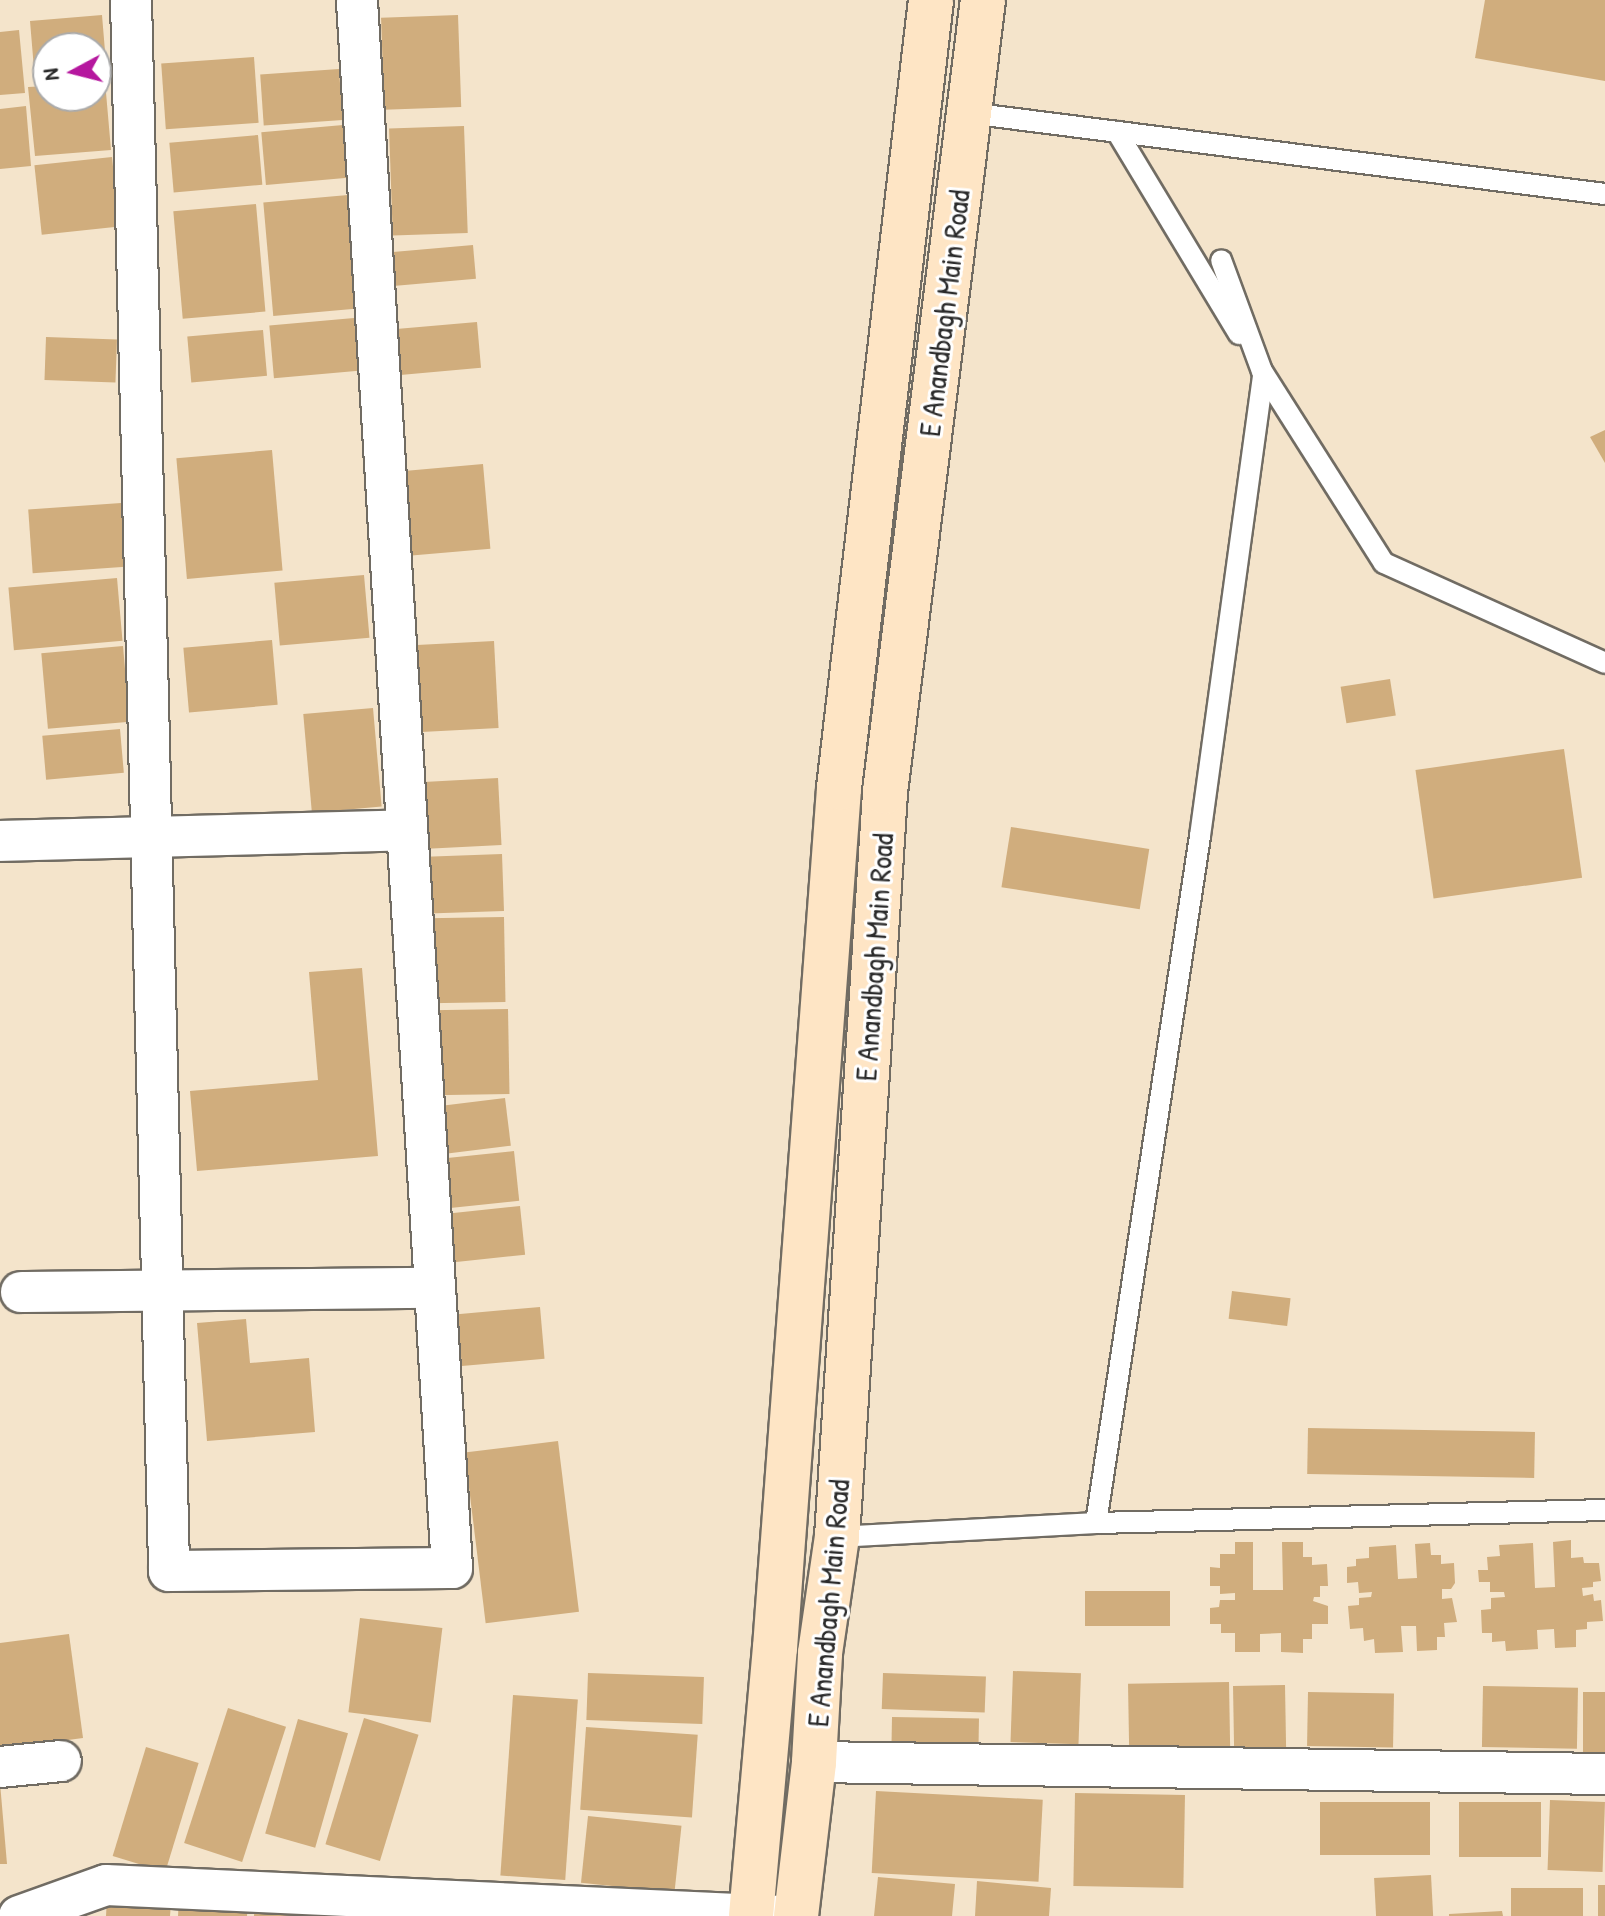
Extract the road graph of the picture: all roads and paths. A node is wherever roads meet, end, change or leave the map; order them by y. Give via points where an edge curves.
1 (131, 0) edge
2 (357, 0) edge
3 (931, 0) edge
4 (983, 0) edge
5 (969, 113) junction
6 (1117, 132) junction
7 (1605, 194) edge
8 (1221, 260) dead end
9 (1263, 374) junction
10 (1605, 663) edge
11 (407, 830) junction
12 (151, 835) junction
13 (0, 841) edge
14 (435, 1288) junction
15 (21, 1292) dead end
16 (160, 1292) junction
17 (1605, 1510) edge
18 (1096, 1523) junction
19 (837, 1537) junction
20 (61, 1761) dead end
21 (814, 1762) junction
22 (0, 1767) edge
23 (1605, 1774) edge
24 (760, 1915) edge
25 (19, 1916) edge
26 (796, 1916) edge

1 - 12 street
2 - 11 street
3 - 24 street, E Anandbagh Main Road via 839,788
4 - 5 street, E Anandbagh Main Road
5 - 6 lane
5 - 19 street, E Anandbagh Main Road via 885,792
6 - 7 lane
6 - 9 lane
8 - 9 lane
9 - 10 lane via 1384,563
9 - 18 lane via 1200,836
11 - 12 street
11 - 14 street
12 - 13 street
12 - 16 street
14 - 16 street
14 - 16 street via 452,1568 169,1571
15 - 16 street
17 - 18 lane
18 - 19 lane
19 - 21 street, E Anandbagh Main Road via 820,1653
20 - 22 street
21 - 23 street
21 - 26 street, E Anandbagh Main Road
24 - 25 street via 106,1885

